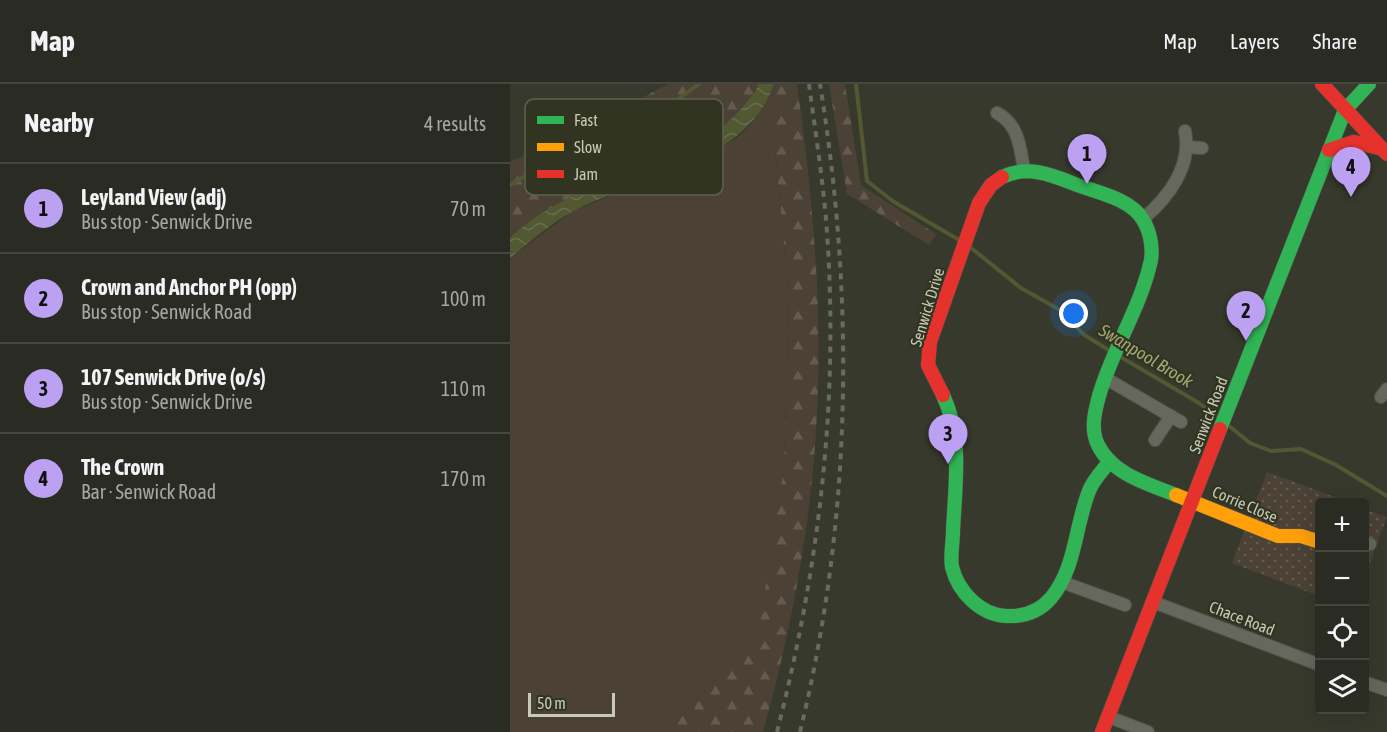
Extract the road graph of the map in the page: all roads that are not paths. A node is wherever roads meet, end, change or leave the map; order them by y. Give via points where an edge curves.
1 (1322, 84) edge
2 (1369, 84) edge
3 (1345, 110) junction
4 (997, 113) dead end
5 (1185, 131) dead end
6 (1188, 147) junction
7 (1202, 148) dead end
8 (1329, 150) junction
9 (1385, 152) edge
10 (1024, 170) junction
11 (1143, 219) junction
12 (1106, 373) junction
13 (1155, 440) dead end
14 (1110, 461) junction
15 (1192, 500) junction
16 (1315, 540) edge
17 (1062, 582) junction
18 (1153, 602) junction
19 (1125, 605) dead end
20 (1315, 663) edge
21 (1369, 683) edge
22 (1387, 690) edge
23 (1109, 717) junction
24 (1102, 732) edge
25 (1148, 732) edge

1 - 3 street
2 - 3 street
3 - 8 street, Senwick Road
3 - 9 street
4 - 10 street via 1008,119 1016,131
5 - 6 street
6 - 7 street
6 - 11 street via 1171,192
8 - 9 street via 1355,141 1367,142
8 - 15 street, Senwick Road
10 - 11 street via 1049,174 1106,195 1130,206
10 - 17 street, Senwick Drive via 991,185 979,203 930,342 928,365 951,412 957,445 952,567 963,591 978,606 999,616 1019,617 1050,599
11 - 12 street via 1151,241 1151,258
12 - 13 street via 1176,419
12 - 14 street via 1093,419 1097,444
14 - 15 street via 1129,476
14 - 17 street, Senwick Drive via 1089,489
15 - 16 street, Corrie Close via 1278,536
15 - 18 street, Senwick Road
17 - 19 street
18 - 20 street, Chace Road
18 - 23 street, Senwick Road
21 - 22 street
23 - 24 street, Senwick Road
23 - 25 street

